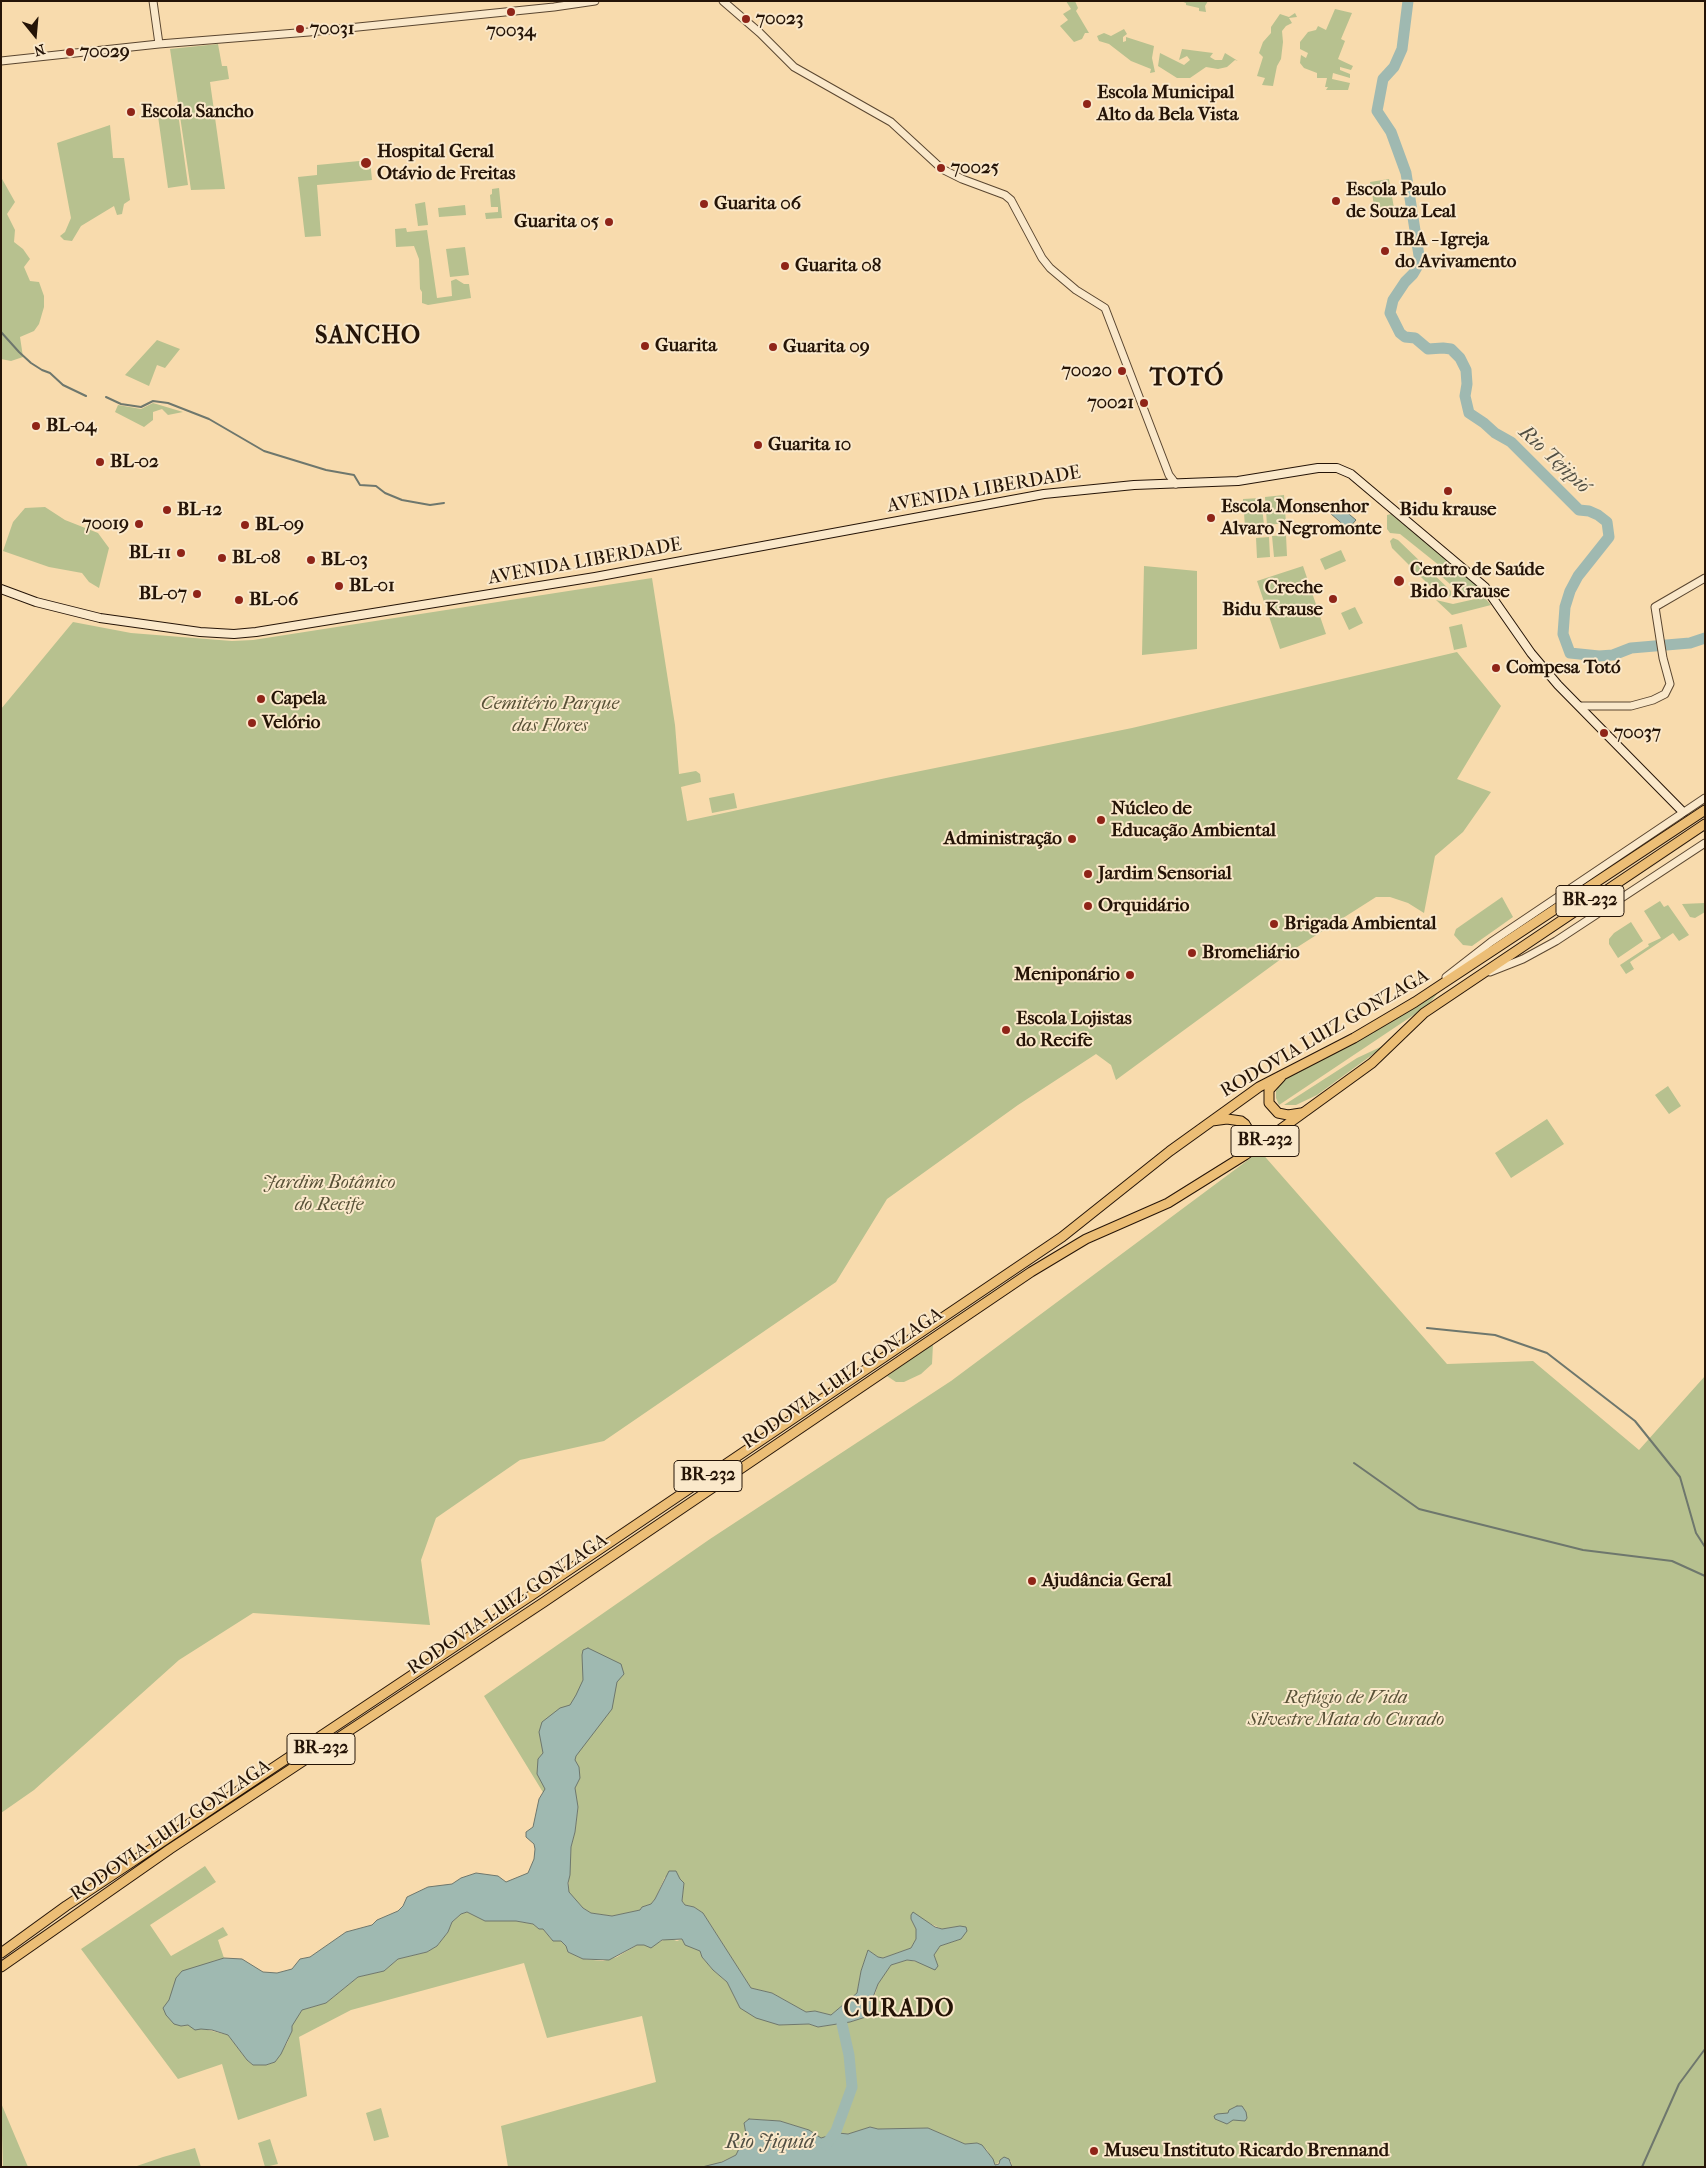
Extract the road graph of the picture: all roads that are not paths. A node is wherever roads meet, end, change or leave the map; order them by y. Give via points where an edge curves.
1 (154, 1) edge
2 (595, 1) edge
3 (723, 1) edge
4 (159, 44) junction
5 (1, 61) edge
6 (1176, 484) junction
7 (1705, 578) edge
8 (1, 590) edge
9 (1579, 706) junction
10 (1705, 798) edge
11 (1705, 810) edge
12 (1683, 812) junction
13 (1705, 824) edge
14 (1705, 843) edge
15 (1476, 977) junction
16 (1415, 1002) junction
17 (1286, 1071) junction
18 (1307, 1111) junction
19 (1210, 1122) junction
20 (1245, 1155) junction
21 (2, 1952) edge
22 (1, 1967) edge

1 - 4 street
2 - 4 street via 309,32
3 - 6 street via 794,67 891,122 942,169 1005,195 1017,208 1050,268 1105,308 1169,475
4 - 5 street
6 - 8 main road, AVENIDA LIBERDADE via 1085,489 992,503 585,579 234,634 100,618
6 - 9 main road, AVENIDA LIBERDADE via 1253,480 1318,468 1337,468 1351,474 1485,587 1539,664
7 - 9 street via 1655,607 1662,658 1670,684 1668,689 1659,697 1631,706
9 - 12 main road, AVENIDA LIBERDADE
10 - 12 street
11 - 16 highway, RODOVIA LUIZ GONZAGA / BR-232
12 - 16 street via 1492,942
13 - 15 highway, RODOVIA LUIZ GONZAGA / BR-232
14 - 15 street via 1556,941 1523,959
15 - 18 highway, RODOVIA LUIZ GONZAGA / BR-232 via 1424,1013 1372,1062
16 - 17 highway, RODOVIA LUIZ GONZAGA / BR-232 via 1354,1038
17 - 18 highway via 1270,1090 1269,1103 1278,1112 1288,1115
17 - 19 highway, RODOVIA LUIZ GONZAGA / BR-232 via 1259,1086
18 - 20 highway, RODOVIA LUIZ GONZAGA / BR-232
19 - 20 highway via 1228,1119 1245,1124 1251,1134
19 - 21 highway, RODOVIA LUIZ GONZAGA / BR-232 via 1062,1237
20 - 22 highway, RODOVIA LUIZ GONZAGA / BR-232 via 1168,1203 1086,1239 1031,1272 544,1602 170,1849

